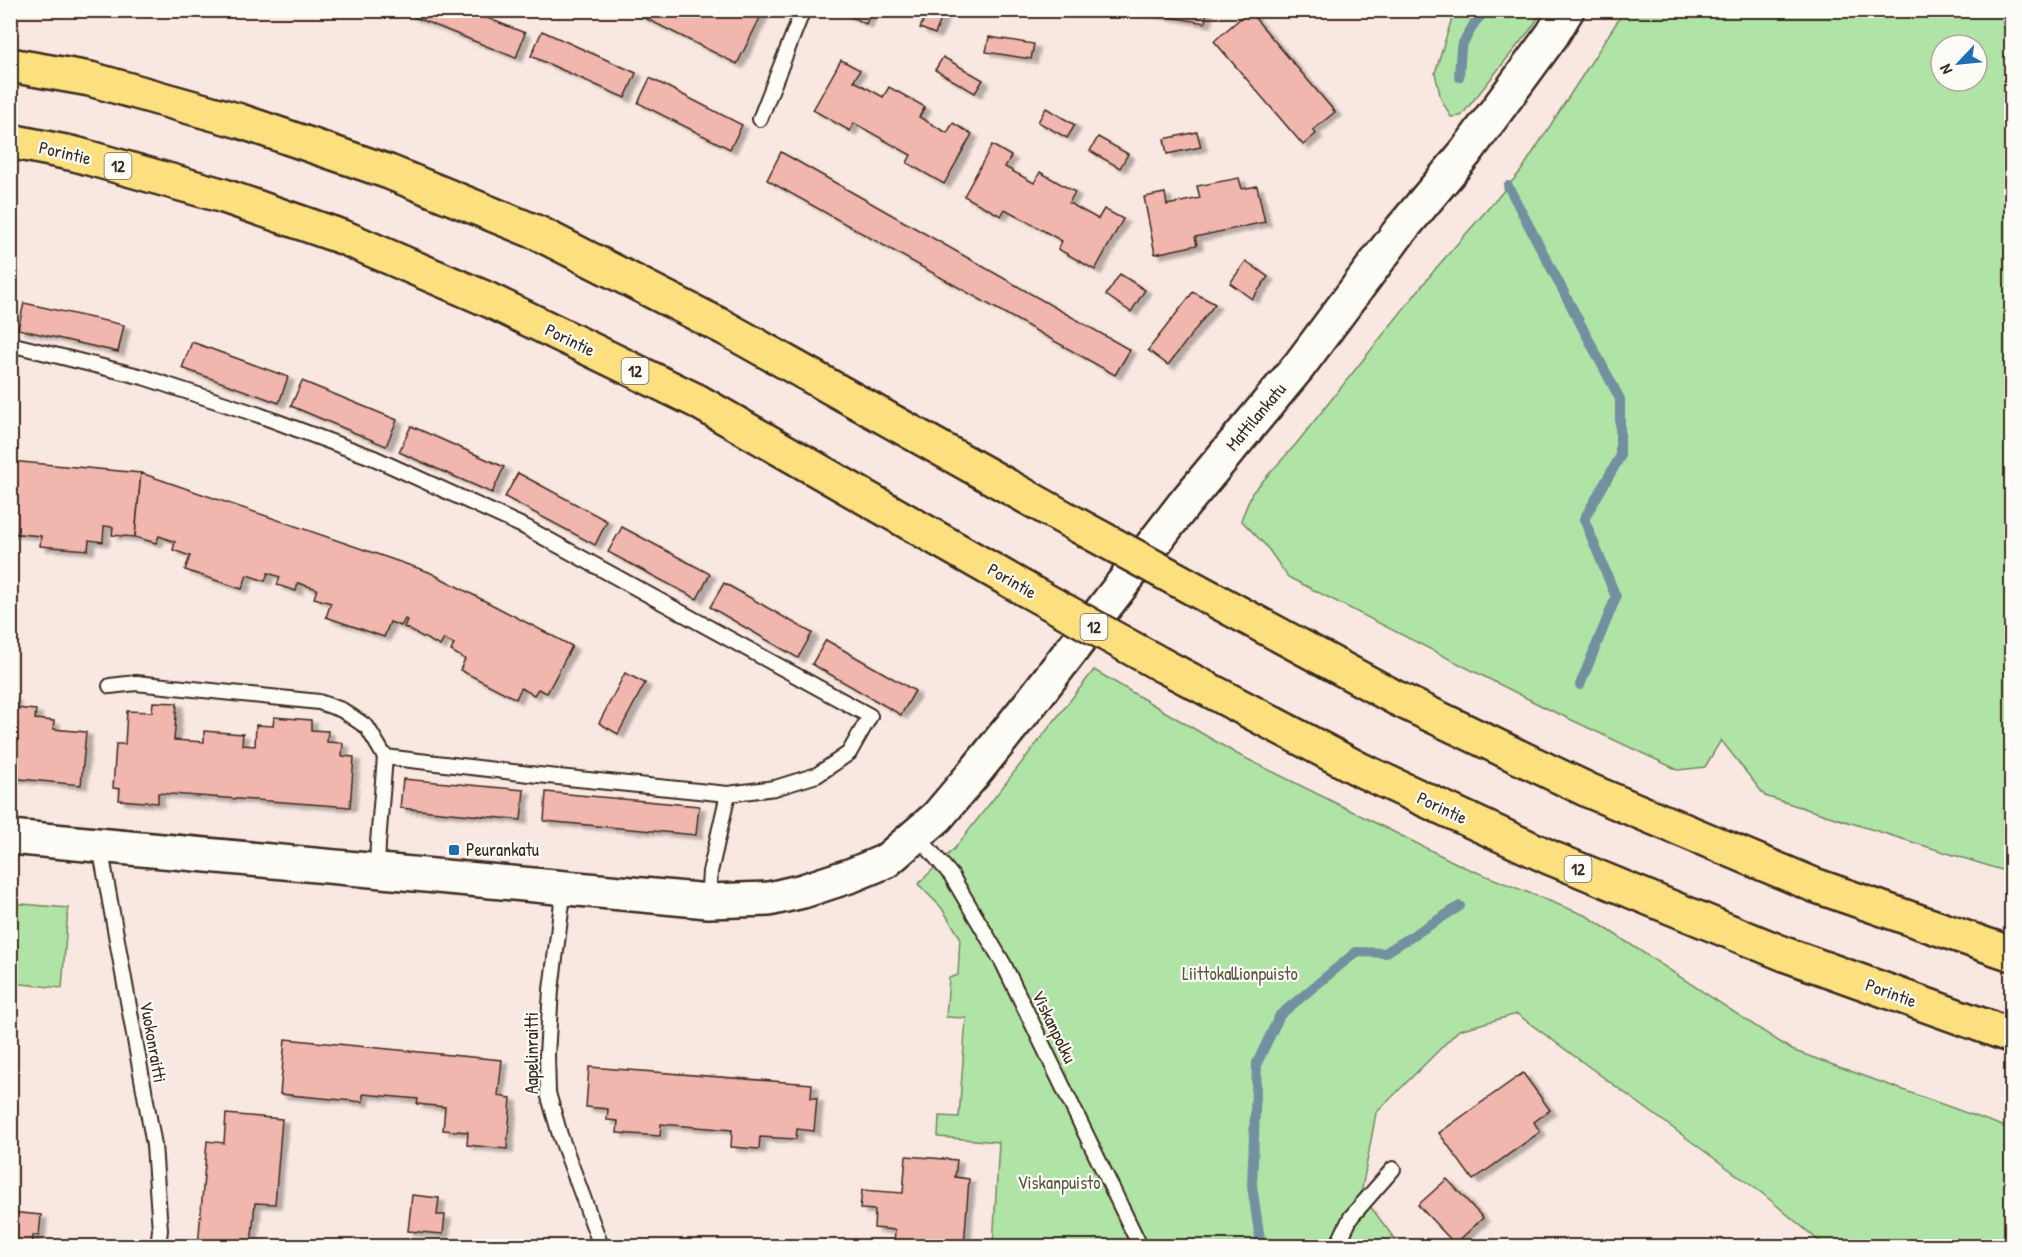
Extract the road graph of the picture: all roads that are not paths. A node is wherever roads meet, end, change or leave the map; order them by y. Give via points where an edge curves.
1 (803, 10) edge
2 (1567, 10) edge
3 (10, 65) edge
4 (760, 119) dead end
5 (10, 141) edge
6 (10, 344) edge
7 (110, 686) dead end
8 (385, 757) junction
9 (728, 794) junction
10 (927, 826) junction
11 (10, 837) edge
12 (100, 846) junction
13 (377, 871) junction
14 (564, 887) junction
15 (708, 901) junction
16 (2012, 954) edge
17 (2012, 1036) edge
18 (1393, 1169) dead end
19 (158, 1246) edge
20 (601, 1246) edge
21 (1140, 1246) edge
22 (1337, 1246) edge

1 - 4 lane
2 - 10 street, Mattilankatu via 1466,152 1399,232 1299,366 1184,504 975,772
3 - 16 highway, bridge via 90,79 240,121 389,171 538,233 725,328 1396,698 1590,791 1815,885
5 - 17 highway, Porintie / 12, bridge via 75,154 224,196 345,238 489,300 697,401 1025,589 1361,770 1551,858 1787,955
6 - 9 lane via 142,377 374,458 525,527 870,716 849,753 817,776 775,788
7 - 8 lane via 136,683 319,702 342,710 367,727
8 - 9 lane
8 - 13 lane
9 - 15 lane via 710,872
10 - 15 street via 886,861 852,875 769,899
10 - 21 lane, Viskanpolku via 1003,963
11 - 12 street
12 - 13 street
12 - 19 lane, Vuokonraitti via 154,1145
13 - 14 street
14 - 15 street
14 - 20 lane, Aapelinraitti via 551,990 548,1093
18 - 22 lane via 1351,1217

